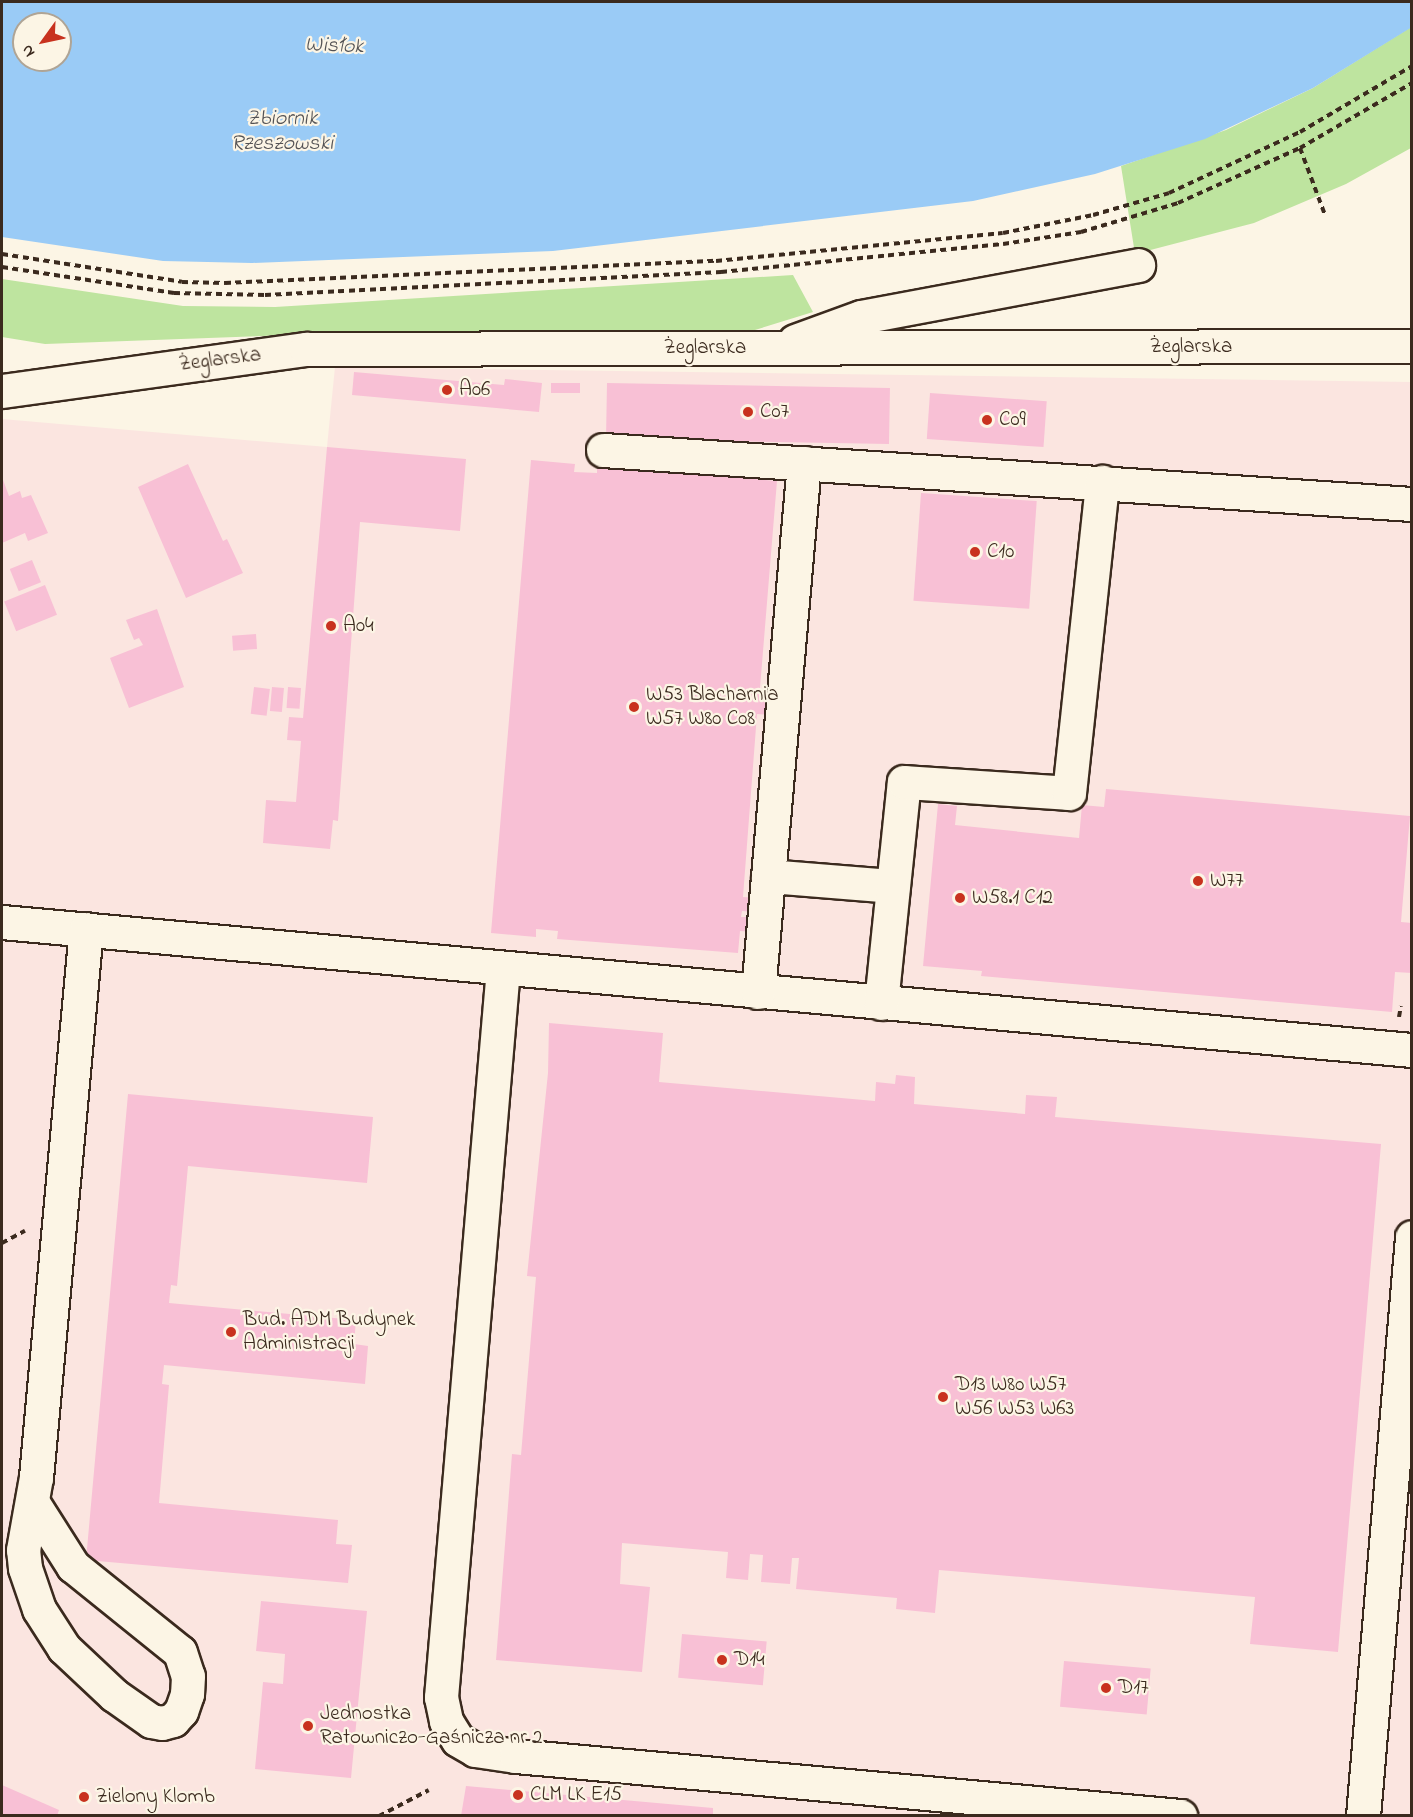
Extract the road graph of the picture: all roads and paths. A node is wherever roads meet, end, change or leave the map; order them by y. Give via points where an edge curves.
1 (1412, 66) edge
2 (1412, 83) edge
3 (1300, 148) junction
4 (1325, 215) dead end
5 (2, 254) edge
6 (1138, 266) dead end
7 (2, 267) edge
8 (1412, 346) edge
9 (778, 348) junction
10 (2, 391) edge
11 (603, 450) dead end
12 (804, 463) junction
13 (1102, 482) junction
14 (1412, 504) edge
15 (768, 876) junction
16 (893, 886) junction
17 (2, 922) edge
18 (86, 929) junction
19 (503, 968) junction
20 (758, 992) junction
21 (881, 1003) junction
22 (1412, 1050) edge
23 (1412, 1237) edge
24 (33, 1503) junction
25 (429, 1790) dead end
26 (380, 1815) edge
27 (1179, 1815) edge
28 (1363, 1815) edge

1 - 5 path via 1300,132 1169,193 1093,215 1003,232 716,261 225,283 182,282
2 - 3 path
3 - 4 path
3 - 7 path via 1178,203 1081,232 722,272 265,295 174,293
6 - 9 street via 861,316
8 - 9 street, Żeglarska
9 - 10 street, Żeglarska via 306,349
11 - 12 street
12 - 13 street
12 - 15 street
13 - 14 street
13 - 16 street via 1069,793 903,782
15 - 16 street
15 - 20 street
16 - 21 street
17 - 18 street
18 - 19 street
18 - 24 street
19 - 20 street
19 - 27 street via 441,1697 446,1721 458,1740 475,1750 516,1756
20 - 21 street
21 - 22 street
23 - 28 street
24 - 24 street via 23,1550 25,1568 30,1590 50,1629 82,1667 130,1707 151,1721 172,1720 181,1711 187,1694 187,1670 180,1652 73,1566
25 - 26 path

